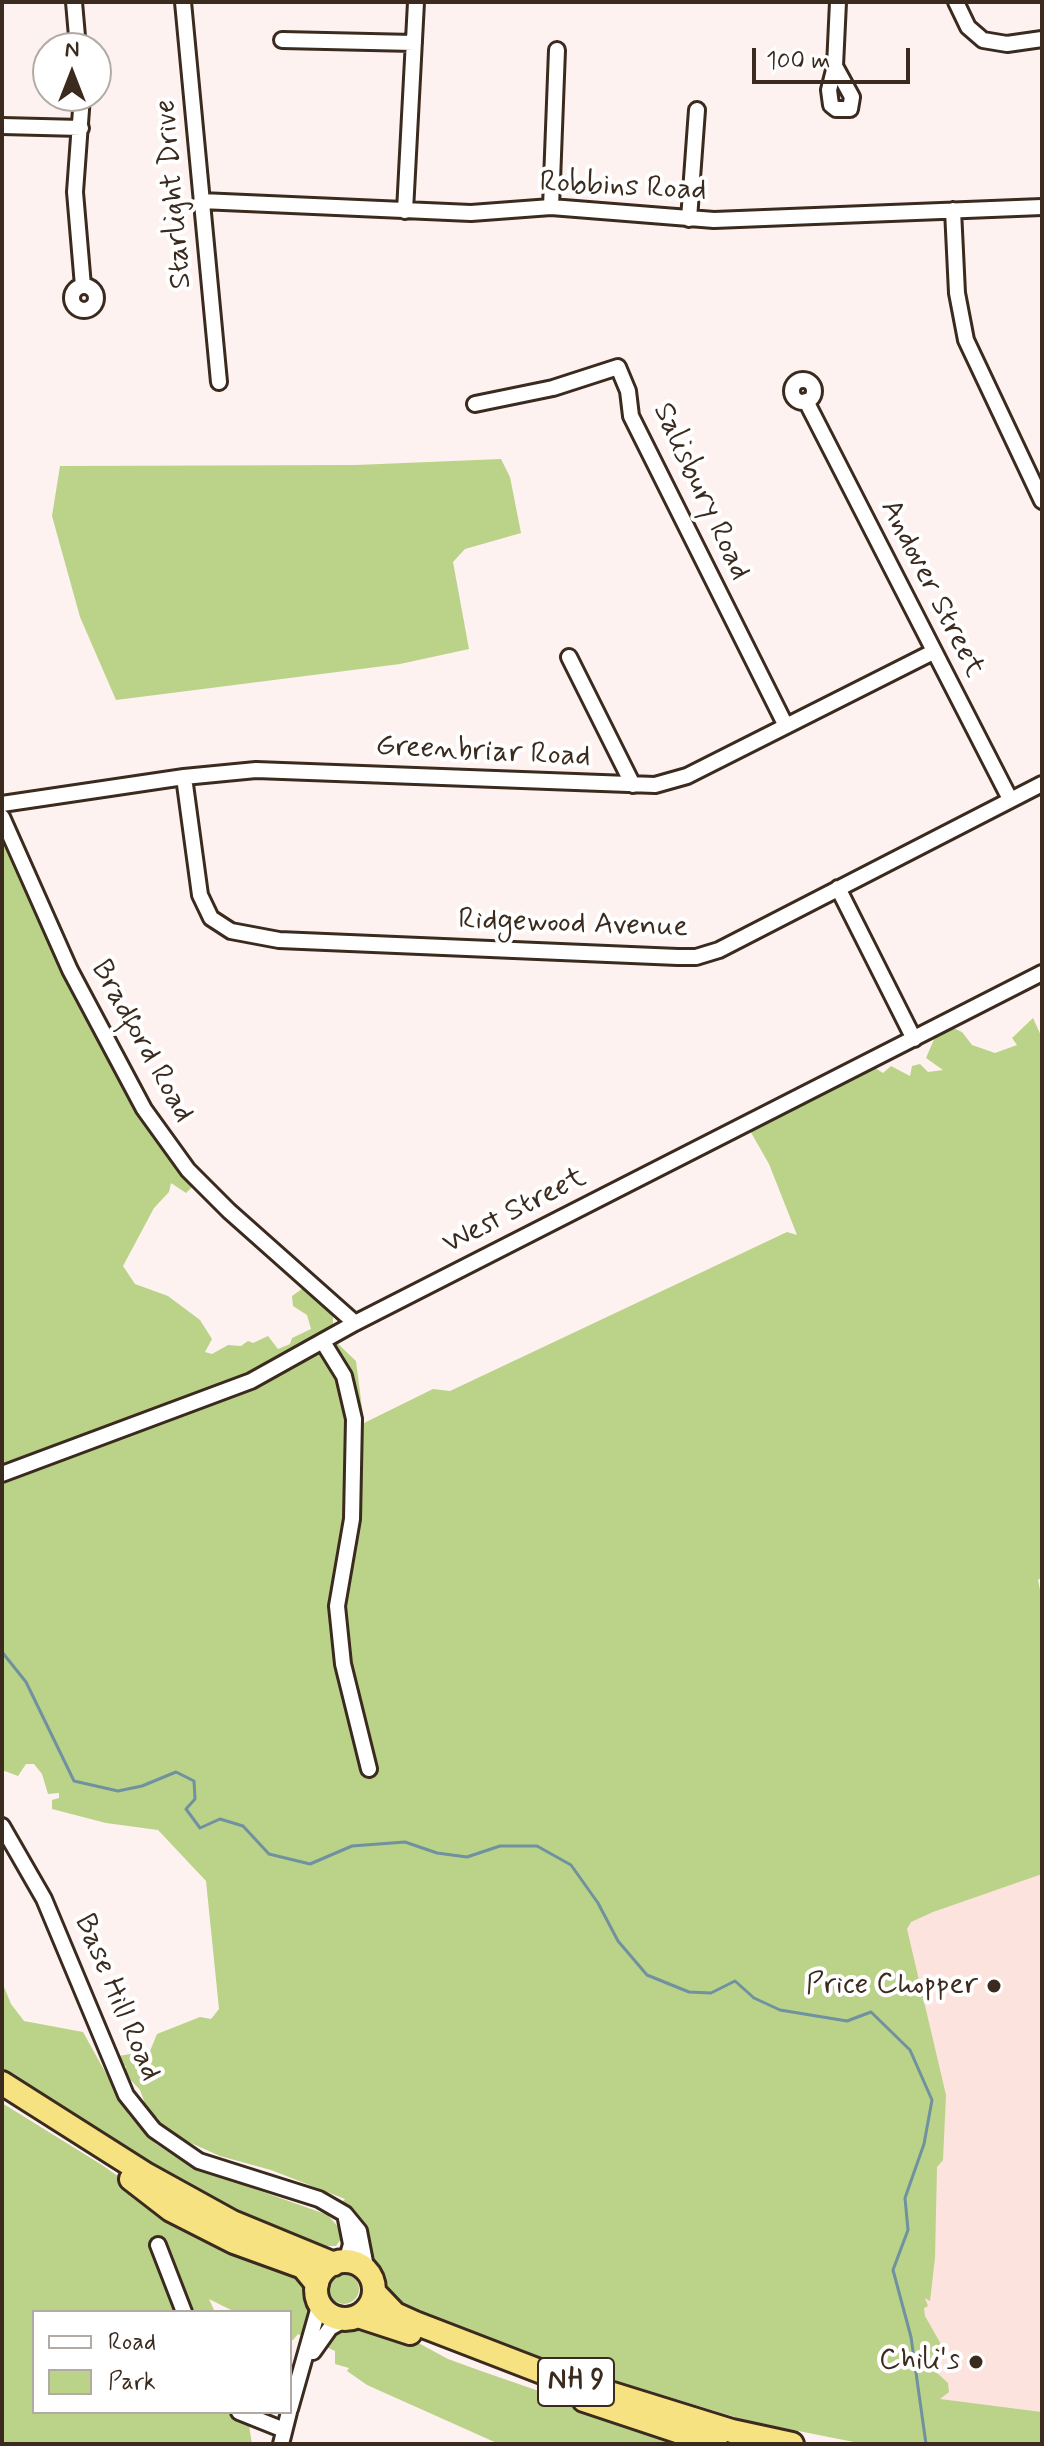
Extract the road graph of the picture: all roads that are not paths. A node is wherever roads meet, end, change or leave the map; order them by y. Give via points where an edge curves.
1 (74, 2) edge
2 (183, 2) edge
3 (416, 2) edge
4 (838, 2) edge
5 (956, 2) edge
6 (77, 32) edge
7 (1042, 39) edge
8 (282, 40) dead end
9 (414, 43) junction
10 (557, 50) dead end
11 (835, 66) dead end
12 (697, 110) dead end
13 (82, 112) edge
14 (2, 126) edge
15 (81, 128) junction
16 (201, 201) junction
17 (551, 207) junction
18 (1042, 207) edge
19 (953, 210) junction
20 (405, 211) junction
21 (689, 219) junction
22 (83, 286) dead end
23 (219, 382) dead end
24 (806, 401) dead end
25 (475, 404) dead end
26 (1042, 501) edge
27 (933, 652) junction
28 (569, 657) dead end
29 (786, 726) junction
30 (184, 777) junction
31 (1042, 784) edge
32 (633, 785) junction
33 (1010, 799) junction
34 (2, 804) edge
35 (2, 817) edge
36 (838, 888) junction
37 (1042, 973) edge
38 (914, 1039) junction
39 (355, 1323) junction
40 (323, 1342) junction
41 (2, 1474) edge
42 (369, 1769) dead end
43 (2, 1826) edge
44 (2, 2083) edge
45 (2, 2097) edge
46 (345, 2214) junction
47 (158, 2245) dead end
48 (340, 2263) junction
49 (370, 2282) junction
50 (318, 2294) junction
51 (183, 2310) edge
52 (352, 2317) junction
53 (304, 2365) junction
54 (292, 2404) edge
55 (242, 2414) edge
56 (289, 2414) edge
57 (282, 2437) edge
58 (716, 2444) edge
59 (792, 2444) edge

1 - 6 street
2 - 16 street, Starlight Drive
3 - 9 street
4 - 11 street
5 - 7 street via 968,27 983,40 1007,44
8 - 9 street
9 - 20 street
10 - 17 street
12 - 21 street
13 - 15 street
14 - 15 street
15 - 22 street via 75,192
16 - 20 street, Robbins Road
16 - 23 street, Starlight Drive
17 - 20 street, Robbins Road via 485,213
17 - 21 street, Robbins Road
18 - 19 street, Robbins Road
19 - 21 street, Robbins Road
19 - 26 street via 957,293 966,340
24 - 27 street, Andover Street
25 - 29 street, Salisbury Road via 553,388 618,367 631,416
27 - 29 street, Greenbriar Road
27 - 33 street, Andover Street
28 - 32 street
29 - 32 street, Greenbriar Road via 687,776
30 - 32 street, Greenbriar Road via 284,769
30 - 34 street, Greenbriar Road
30 - 36 street, Ridgewood Avenue via 205,909 221,926 260,938 696,957
31 - 33 street, Ridgewood Avenue
33 - 36 street, Ridgewood Avenue
35 - 39 street, Bradford Road via 70,970 144,1109 198,1180
36 - 38 street
37 - 38 street, West Street
38 - 39 street, West Street
39 - 40 street, West Street
40 - 41 street, West Street via 218,1395
40 - 42 street via 344,1376 354,1419 352,1519 337,1606 343,1664
43 - 46 street, Base Hill Road via 44,1899 126,2095 154,2130 199,2161 319,2199
44 - 48 highway, NH 9 via 232,2222
45 - 50 highway, NH 9 via 111,2164 171,2210 234,2242 303,2267
46 - 48 street via 351,2244
46 - 49 street via 359,2231
47 - 51 street
48 - 49 highway, NH 9
48 - 50 highway via 324,2271
49 - 52 highway via 370,2305
49 - 59 highway, NH 9 via 395,2314 542,2372 732,2431
50 - 52 highway, NH 9 via 327,2313
50 - 53 street
52 - 53 street via 323,2335
52 - 58 highway, NH 9 via 387,2324 528,2381
53 - 54 street
55 - 57 street
56 - 57 street

